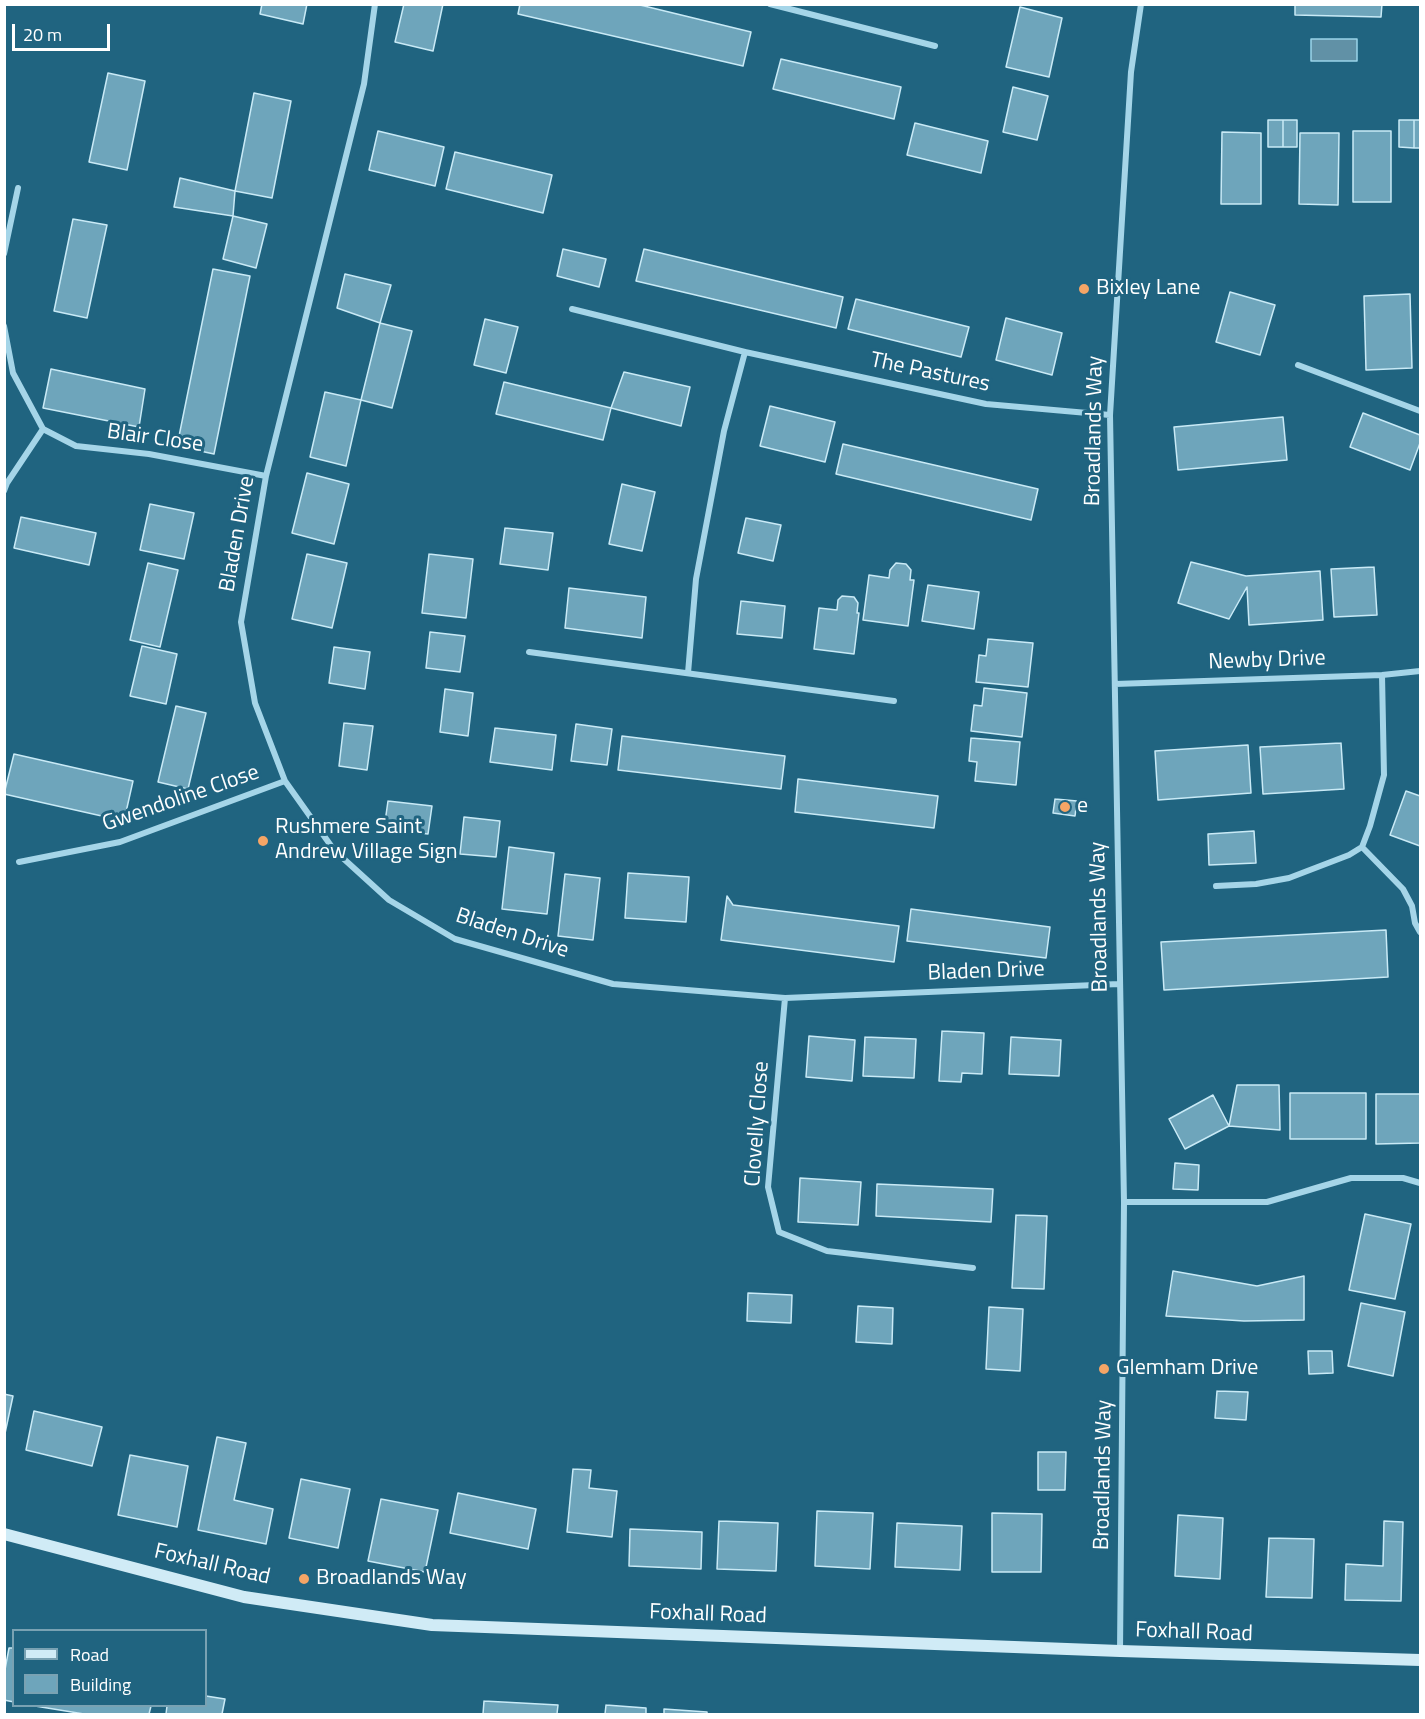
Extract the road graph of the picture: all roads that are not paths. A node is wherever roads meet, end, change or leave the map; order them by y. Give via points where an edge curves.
1 (375, 4) edge
2 (770, 4) edge
3 (1141, 4) edge
4 (935, 46) dead end
5 (18, 188) dead end
6 (4, 254) edge
7 (572, 309) dead end
8 (4, 326) edge
9 (745, 352) junction
10 (1298, 365) dead end
11 (1420, 411) edge
12 (1110, 415) junction
13 (43, 429) junction
14 (266, 476) junction
15 (4, 491) edge
16 (529, 652) dead end
17 (1420, 671) edge
18 (688, 672) junction
19 (1382, 675) junction
20 (1115, 684) junction
21 (894, 701) dead end
22 (285, 781) junction
23 (1362, 847) junction
24 (19, 862) dead end
25 (1216, 886) dead end
26 (1420, 932) edge
27 (1119, 984) junction
28 (785, 998) junction
29 (1420, 1183) edge
30 (1124, 1202) junction
31 (973, 1268) dead end
32 (4, 1534) edge
33 (1120, 1651) junction
34 (1420, 1660) edge

1 - 14 street, Bladen Drive via 364,84
2 - 4 street
3 - 12 street, Broadlands Way via 1131,72
5 - 6 street
7 - 9 street, The Pastures
8 - 13 street via 14,374
9 - 12 street, The Pastures via 987,404
9 - 18 street via 724,431 696,579
10 - 11 street
12 - 20 street, Broadlands Way
13 - 14 street, Blair Close via 76,446 149,454
13 - 15 street
14 - 22 street, Bladen Drive via 241,622 255,703
16 - 18 street
17 - 19 street, Newby Drive
18 - 21 street
19 - 20 street, Newby Drive
19 - 23 street via 1384,775
20 - 27 street, Broadlands Way
22 - 24 street, Gwendoline Close via 120,842
22 - 28 street, Bladen Drive via 333,850 389,900 455,939 613,984
23 - 25 street via 1289,878
23 - 26 street via 1403,889
27 - 28 street, Bladen Drive
27 - 30 street, Broadlands Way
28 - 31 street, Clovelly Close via 768,1187 779,1232 827,1251
29 - 30 street via 1403,1178 1351,1178 1266,1202
30 - 33 street, Broadlands Way
32 - 33 street, Foxhall Road via 243,1597 432,1625
33 - 34 street, Foxhall Road

